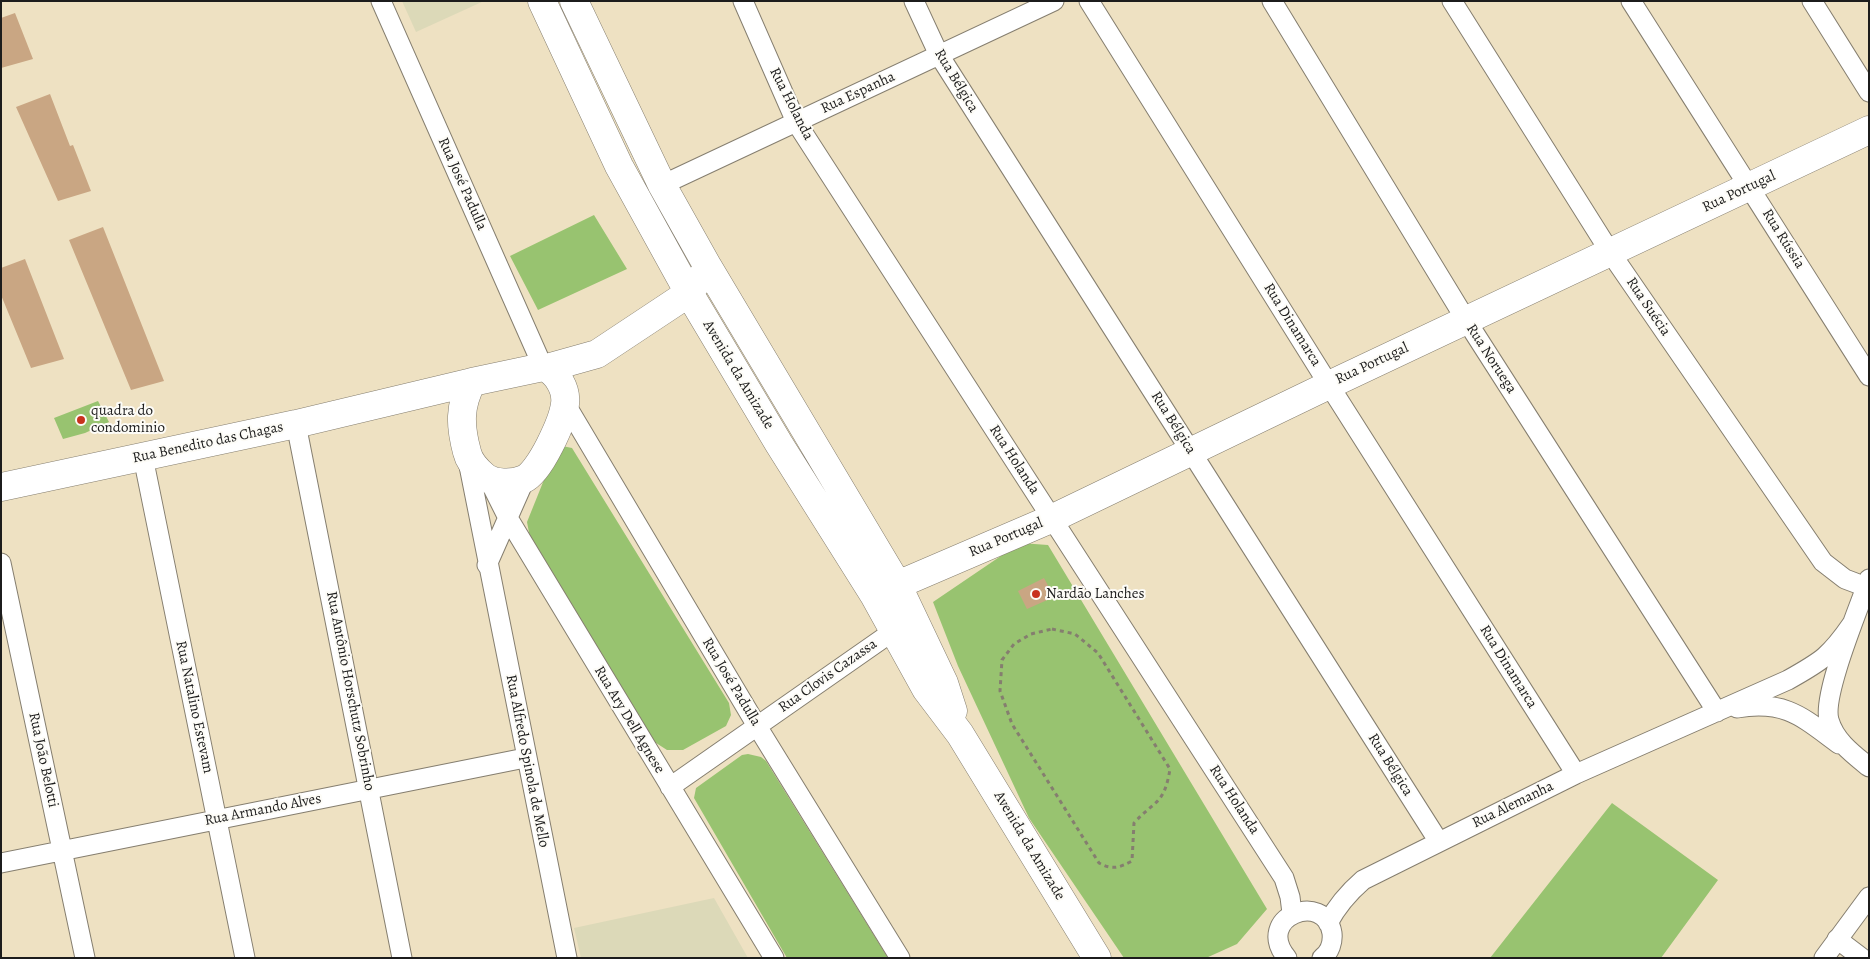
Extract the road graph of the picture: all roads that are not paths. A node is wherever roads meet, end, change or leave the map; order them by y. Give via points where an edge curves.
1 (381, 1) edge
2 (542, 1) edge
3 (574, 1) edge
4 (742, 1) edge
5 (914, 1) edge
6 (1054, 1) edge
7 (1090, 1) edge
8 (1272, 1) edge
9 (1452, 1) edge
10 (1631, 1) edge
11 (1812, 1) edge
12 (939, 56) junction
13 (1869, 92) edge
14 (796, 122) junction
15 (1869, 130) edge
16 (619, 166) junction
17 (662, 185) junction
18 (1750, 187) junction
19 (1610, 252) junction
20 (708, 267) junction
21 (689, 293) junction
22 (1466, 320) junction
23 (597, 354) junction
24 (545, 367) junction
25 (1869, 376) edge
26 (472, 382) junction
27 (1329, 385) junction
28 (414, 397) junction
29 (565, 400) junction
30 (460, 422) junction
31 (296, 424) junction
32 (1192, 452) junction
33 (467, 455) junction
34 (143, 457) junction
35 (525, 479) junction
36 (488, 480) junction
37 (1, 487) edge
38 (508, 518) junction
39 (1051, 519) junction
40 (1, 563) edge
41 (487, 565) junction
42 (1868, 585) edge
43 (886, 590) junction
44 (903, 624) junction
45 (1852, 624) junction
46 (1716, 712) junction
47 (757, 726) junction
48 (1847, 750) junction
49 (525, 758) junction
50 (1869, 767) edge
51 (1576, 774) junction
52 (670, 787) junction
53 (369, 789) junction
54 (217, 820) junction
55 (1439, 842) junction
56 (62, 851) junction
57 (1, 863) edge
58 (1869, 897) edge
59 (1292, 914) junction
60 (1328, 923) junction
61 (1838, 940) junction
62 (1332, 954) edge
63 (85, 958) edge
64 (245, 958) edge
65 (402, 958) edge
66 (567, 958) edge
67 (774, 958) edge
68 (900, 958) edge
69 (1097, 958) edge
70 (1286, 958) edge
71 (1824, 958) edge
72 (1862, 958) edge

1 - 24 street, Rua José Padulla
2 - 16 street, Avenida da Amizade
3 - 17 street, Avenida da Amizade
4 - 14 street, Rua Holanda
5 - 12 street, Rua Bélgica
6 - 12 street, Rua Espanha
7 - 27 street, Rua Dinamarca
8 - 22 street, Rua Noruega
9 - 19 street, Rua Suécia
10 - 18 street, Rua Rússia
11 - 13 street
12 - 14 street, Rua Espanha
12 - 32 street, Rua Bélgica
14 - 17 street, Rua Espanha
14 - 39 street, Rua Holanda
15 - 18 street, Rua Portugal
16 - 17 street via 644,189
16 - 21 street, Avenida da Amizade
17 - 20 street, Avenida da Amizade
18 - 19 street, Rua Portugal
18 - 25 street, Rua Rússia
19 - 22 street, Rua Portugal
19 - 42 street, Rua Suécia via 1823,562 1845,579
20 - 21 street
20 - 43 street, Avenida da Amizade
21 - 23 street
21 - 43 street, Avenida da Amizade via 779,444
22 - 27 street, Rua Portugal
22 - 46 street, Rua Noruega
23 - 24 street
23 - 29 street
24 - 26 street
24 - 29 street via 560,383
26 - 28 street, Rua Benedito das Chagas
26 - 30 street via 462,405
27 - 32 street, Rua Portugal
27 - 51 street, Rua Dinamarca
28 - 30 street, Rua Benedito das Chagas via 437,403
28 - 31 street, Rua Benedito das Chagas
29 - 35 street via 562,416 540,462
29 - 47 street, Rua José Padulla
30 - 33 street
31 - 34 street, Rua Benedito das Chagas
31 - 53 street, Rua Antônio Horschutz Sobrinho
32 - 39 street, Rua Portugal
32 - 55 street, Rua Bélgica
33 - 36 street
33 - 41 street, Rua Alfredo Spinola de Mello
34 - 37 street, Rua Benedito das Chagas
34 - 54 street, Rua Natalino Estevam
35 - 36 street via 514,482
35 - 38 street
36 - 38 street, Rua Ary Dell Agnese
38 - 41 street
38 - 52 street, Rua Ary Dell Agnese
39 - 43 street, Rua Portugal
39 - 59 street, Rua Holanda via 1284,878
40 - 56 street, Rua João Belotti
41 - 49 street, Rua Alfredo Spinola de Mello
42 - 45 street
43 - 44 street, Avenida da Amizade
44 - 47 street, Rua Clovis Cazassa
44 - 69 street, Avenida da Amizade via 926,689 960,734
45 - 46 street, Rua Alemanha via 1833,652 1817,664
45 - 48 street via 1828,704 1834,732
46 - 48 street, Rua Alemanha via 1752,706 1784,709
46 - 51 street, Rua Alemanha
47 - 52 street, Rua Clovis Cazassa
47 - 68 street, Rua José Padulla
48 - 50 street, Rua Alemanha
49 - 53 street, Rua Armando Alves
49 - 66 street, Rua Alfredo Spinola de Mello
51 - 55 street, Rua Alemanha
52 - 67 street, Rua Ary Dell Agnese
53 - 54 street, Rua Armando Alves
53 - 65 street, Rua Antônio Horschutz Sobrinho
54 - 56 street, Rua Armando Alves
54 - 64 street, Rua Natalino Estevam
55 - 60 street, Rua Alemanha via 1363,880 1342,901
56 - 57 street, Rua Armando Alves
56 - 63 street, Rua João Belotti
58 - 61 street
59 - 60 street via 1300,911 1316,913
59 - 70 street via 1279,929 1280,949
60 - 62 street via 1332,931
61 - 71 street
61 - 72 street

